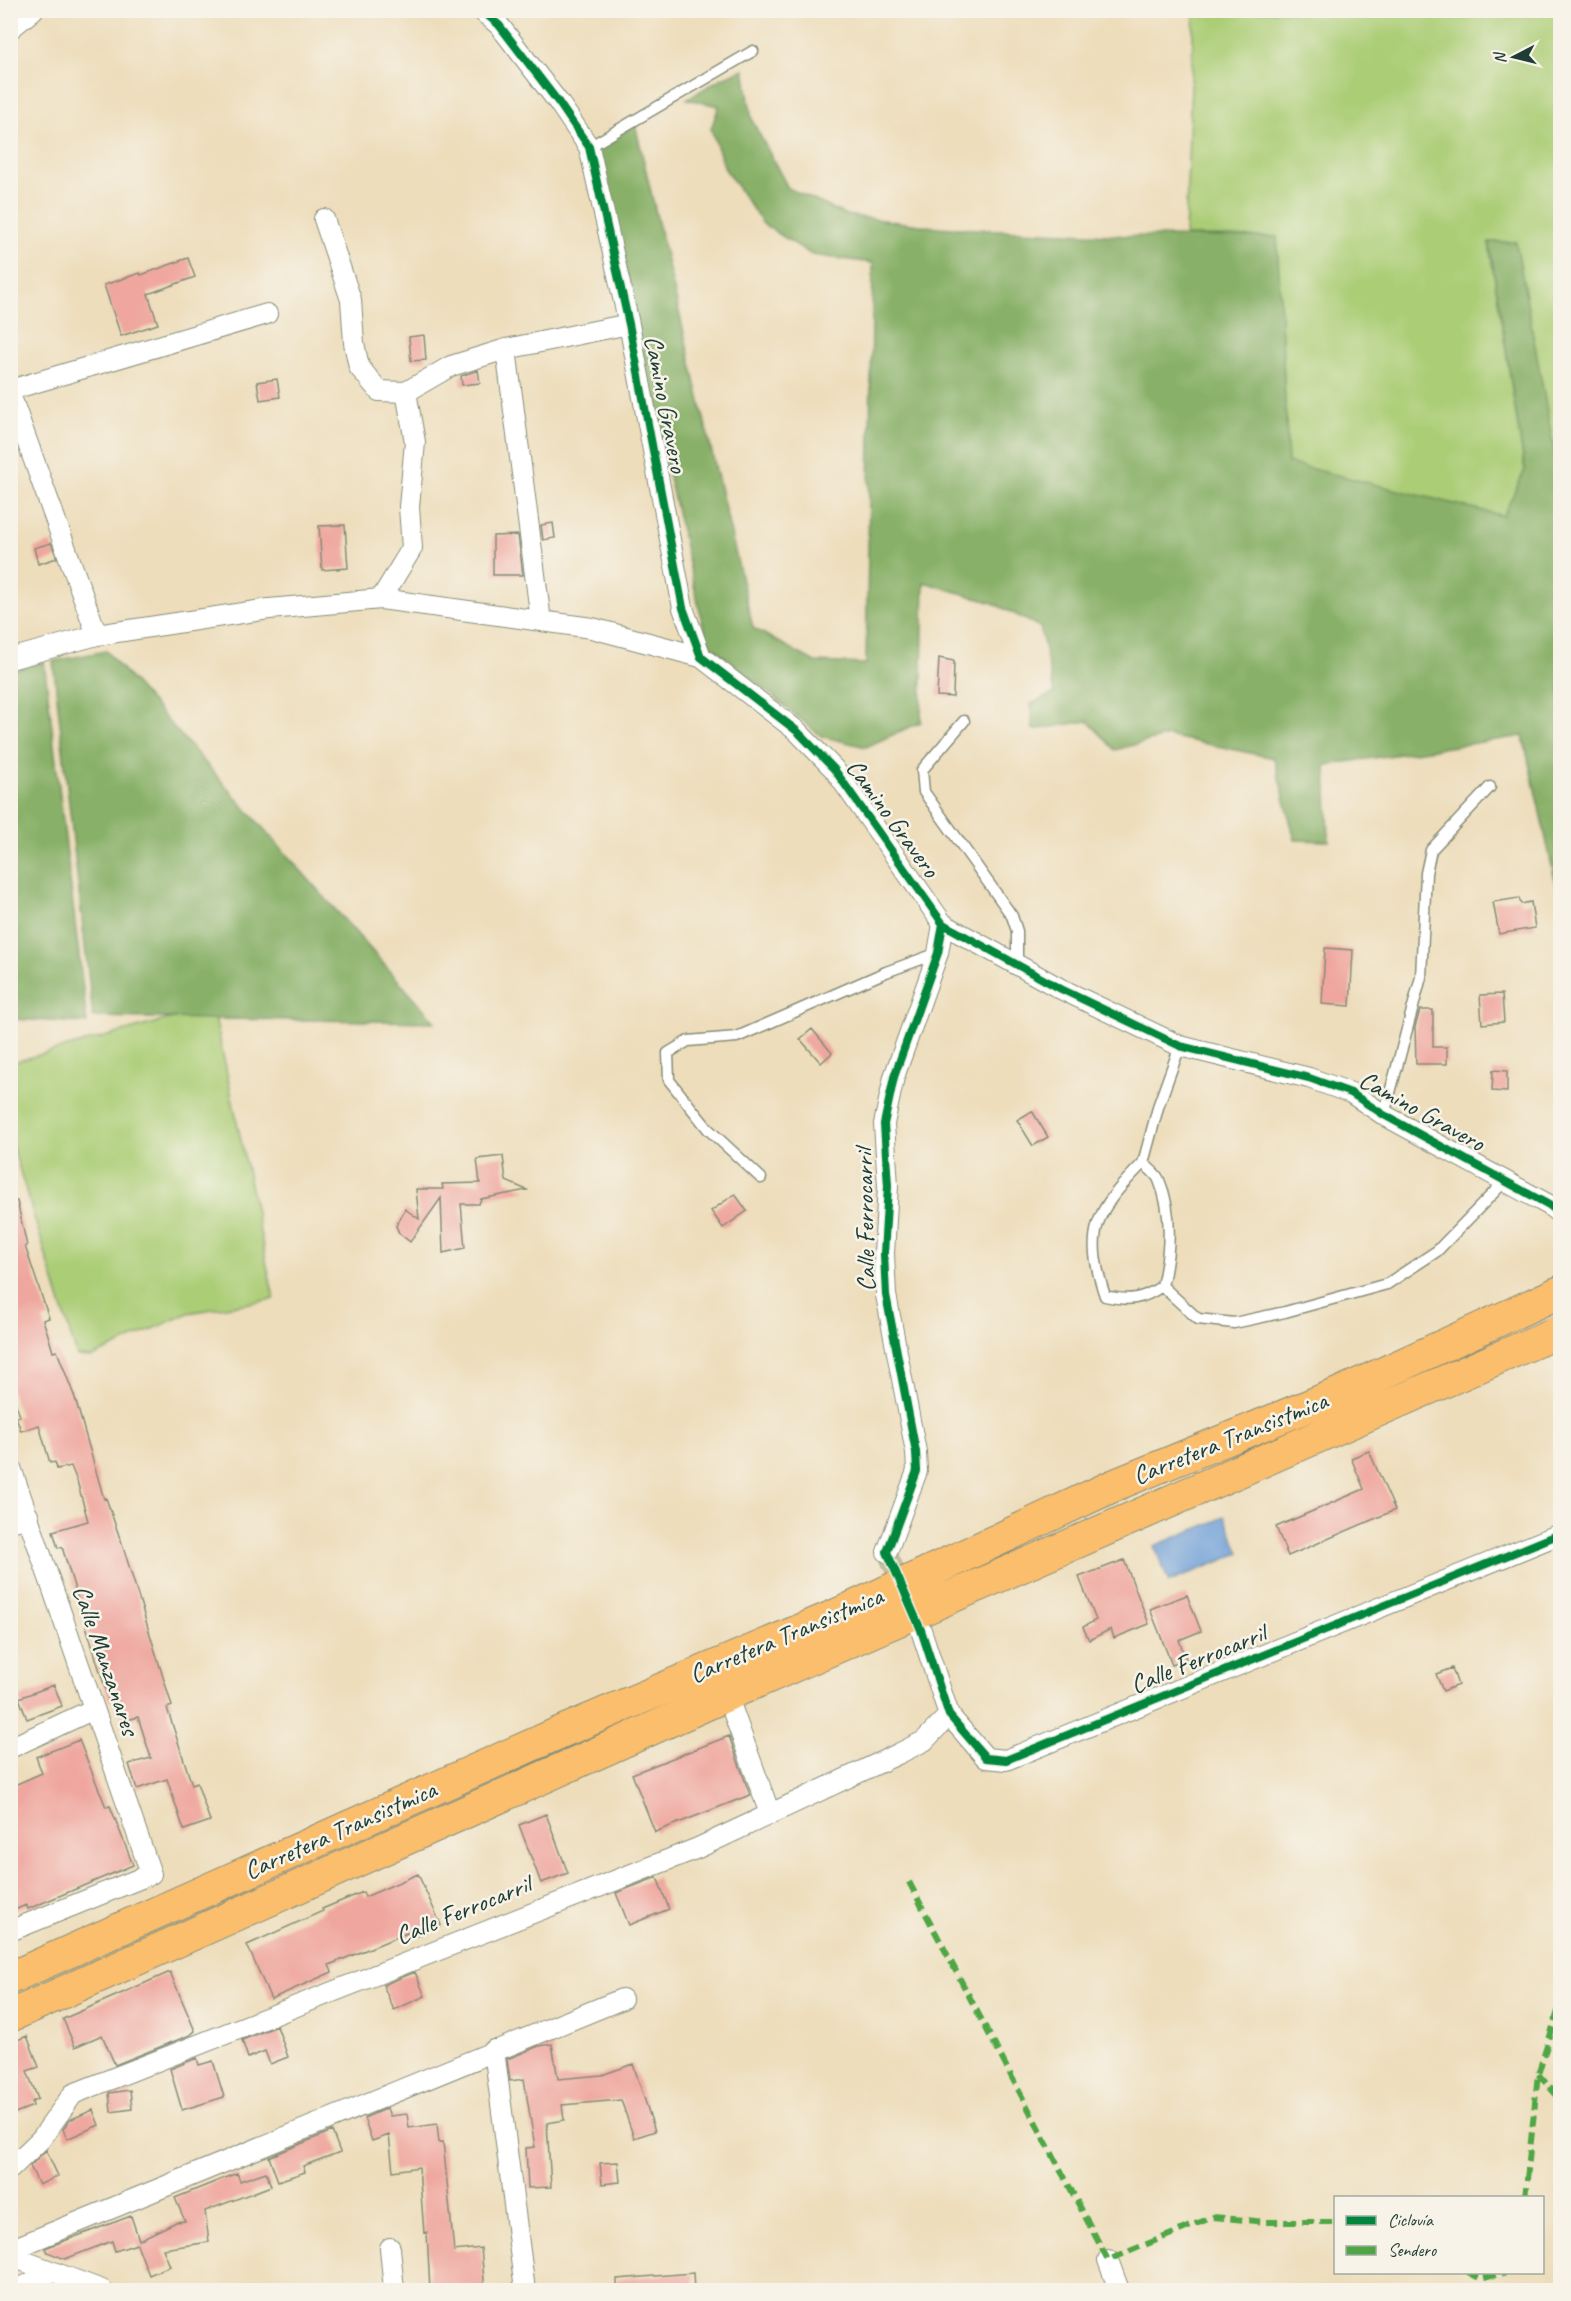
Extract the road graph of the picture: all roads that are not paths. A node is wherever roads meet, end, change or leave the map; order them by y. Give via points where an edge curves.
1 (33, 10) edge
2 (481, 10) edge
3 (10, 28) edge
4 (753, 51) dead end
5 (589, 147) junction
6 (324, 219) dead end
7 (267, 314) dead end
8 (629, 324) junction
9 (506, 349) junction
10 (10, 392) edge
11 (406, 392) junction
12 (381, 598) junction
13 (541, 621) junction
14 (97, 635) junction
15 (700, 657) junction
16 (10, 659) edge
17 (964, 721) dead end
18 (1490, 787) dead end
19 (943, 924) junction
20 (938, 953) junction
21 (1017, 964) junction
22 (1180, 1046) junction
23 (1384, 1115) junction
24 (1143, 1163) junction
25 (761, 1178) dead end
26 (1505, 1181) junction
27 (1560, 1215) edge
28 (1162, 1286) junction
29 (1560, 1292) edge
30 (1560, 1317) edge
31 (1560, 1331) edge
32 (1462, 1374) junction
33 (10, 1465) edge
34 (20, 1520) edge
35 (1560, 1534) edge
36 (887, 1552) tunnel mouth
37 (921, 1629) dead end
38 (727, 1695) junction
39 (94, 1709) junction
40 (949, 1714) junction
41 (10, 1748) edge
42 (770, 1815) junction
43 (10, 1931) edge
44 (10, 1978) edge
45 (622, 1999) dead end
46 (10, 2016) edge
47 (494, 2050) junction
48 (10, 2169) edge
49 (390, 2248) dead end
50 (10, 2250) edge
51 (10, 2256) edge
52 (1108, 2260) dead end
53 (50, 2273) junction
54 (17, 2290) edge
55 (102, 2290) edge
56 (394, 2290) edge
57 (525, 2290) edge
58 (1119, 2290) edge

1 - 3 street
2 - 5 street, Camino Gravero via 499,25
4 - 5 lane
5 - 8 street, Camino Gravero
6 - 11 street via 351,300 359,367 379,391
7 - 10 street
8 - 9 street
8 - 15 street, Camino Gravero via 683,608
9 - 11 street via 451,366
9 - 13 street
10 - 14 street
11 - 12 street via 416,442 409,507 412,548
12 - 13 street
12 - 14 street via 269,609
13 - 15 street via 592,628
14 - 16 street
15 - 19 street, Camino Gravero via 797,731 834,770
17 - 21 lane via 922,770 924,792 1012,916 1017,931
18 - 23 lane via 1431,850 1426,873 1421,977
19 - 20 street, Calle Ferrocarril
19 - 21 street, Camino Gravero
20 - 25 lane via 737,1037 688,1041 668,1053 669,1080 708,1129
20 - 36 street, Calle Ferrocarril via 894,1077 884,1124 888,1186 886,1295 917,1471
21 - 22 street, Camino Gravero
22 - 23 street, Camino Gravero via 1309,1078 1352,1093
22 - 24 lane
23 - 26 street, Camino Gravero
24 - 28 lane via 1158,1178 1168,1211 1169,1257
24 - 28 lane via 1107,1202 1097,1223 1094,1263 1105,1296 1129,1301 1146,1297
26 - 27 street, Camino Gravero
26 - 28 lane via 1437,1251 1387,1284 1234,1323 1198,1319
29 - 44 main road, Carretera Transistmica via 1340,1393 1115,1485 841,1613 561,1732
30 - 32 main road via 1486,1351
31 - 32 main road, Carretera Transistmica
32 - 38 main road, Carretera Transistmica
33 - 34 street, Calle Manzanares
34 - 39 street, Calle Manzanares
35 - 40 street, Calle Ferrocarril via 1006,1760 986,1758
37 - 40 street, Calle Ferrocarril
38 - 42 street
38 - 46 main road, Carretera Transistmica
39 - 41 street
39 - 43 street, Calle Manzanares via 151,1874
40 - 42 street, Calle Ferrocarril via 924,1740
42 - 48 street, Calle Ferrocarril via 698,1848 73,2094 42,2139
45 - 47 street
47 - 50 street
47 - 57 street
49 - 56 street
51 - 53 street
52 - 58 street
53 - 54 street
53 - 55 street

